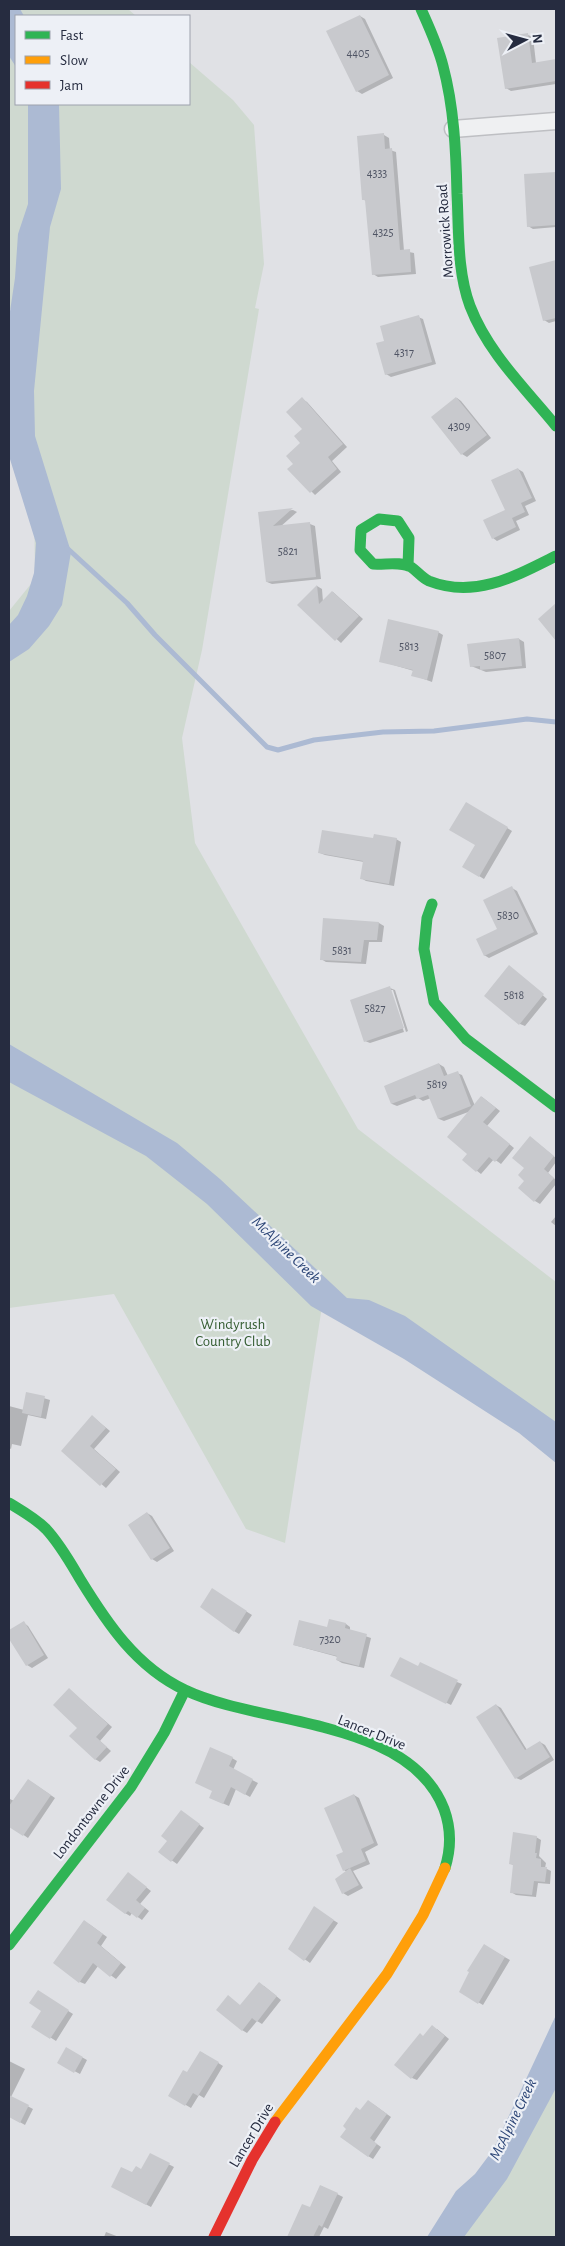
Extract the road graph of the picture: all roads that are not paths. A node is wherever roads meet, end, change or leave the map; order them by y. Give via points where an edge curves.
1 (421, 9) edge
2 (556, 121) edge
3 (453, 129) junction
4 (556, 426) edge
5 (556, 556) edge
6 (408, 566) junction
7 (432, 904) dead end
8 (556, 1107) edge
9 (9, 1503) edge
10 (185, 1690) junction
11 (9, 1944) edge
12 (214, 2237) edge

1 - 3 street, Morrowick Road via 435,39 445,73
2 - 3 street
3 - 4 street, Morrowick Road via 463,280 470,306 494,352
5 - 6 street via 497,584 478,588 451,588 428,581
6 - 6 street via 409,538 398,521 379,519 361,530 360,550 373,564
7 - 8 street via 427,918 424,950 434,1002 466,1039
9 - 10 street, Lancer Drive via 38,1521 60,1546 128,1648 163,1678
10 - 11 street, Londontowne Drive via 164,1733 131,1786
10 - 12 street, Lancer Drive via 226,1705 335,1732 404,1760 428,1780 437,1794 445,1812 449,1835 442,1878 407,1945 384,1980 277,2118

